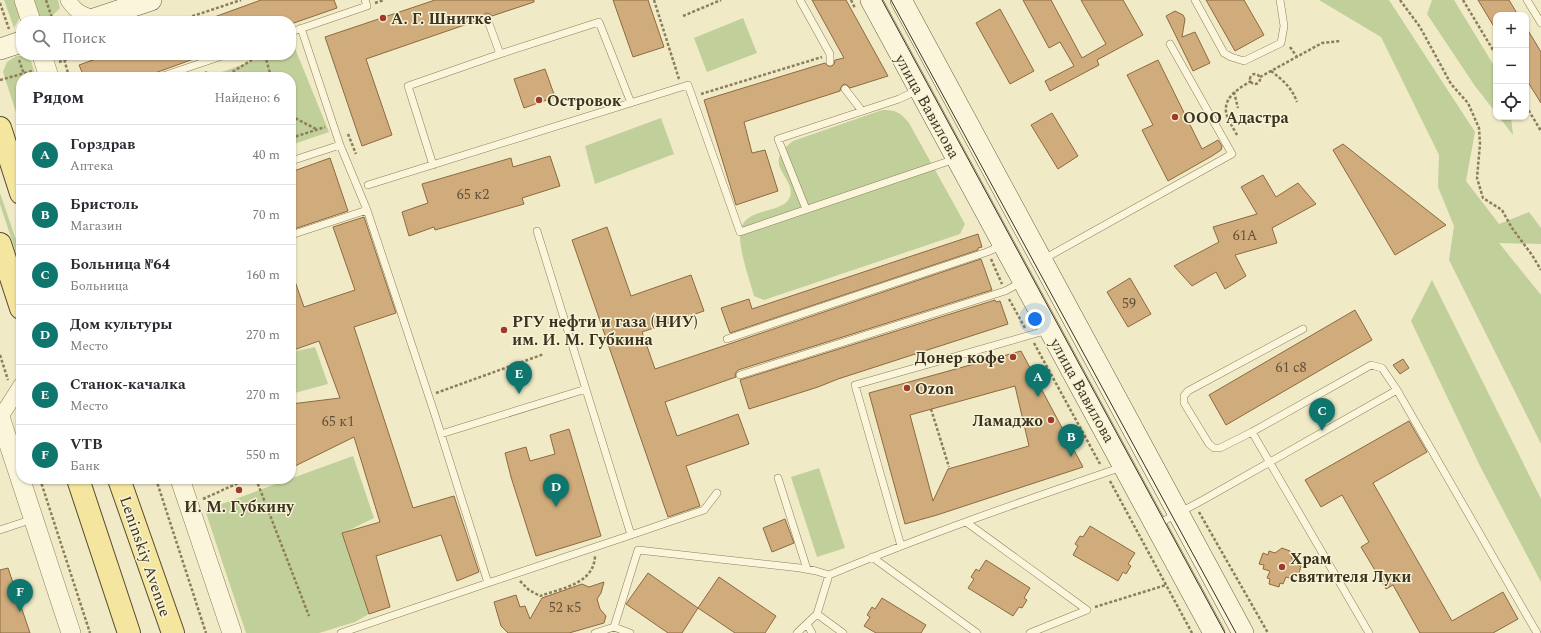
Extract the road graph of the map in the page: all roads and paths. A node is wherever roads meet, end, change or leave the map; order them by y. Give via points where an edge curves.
1 (24, 0) edge
2 (46, 0) edge
3 (68, 0) edge
4 (151, 0) edge
5 (241, 0) edge
6 (365, 0) edge
7 (654, 0) edge
8 (721, 0) edge
9 (800, 0) edge
10 (851, 0) edge
11 (901, 0) edge
12 (1195, 0) edge
13 (1280, 0) edge
14 (1400, 0) edge
15 (1463, 0) edge
16 (1527, 0) edge
17 (865, 7) edge
18 (29, 16) edge
19 (51, 16) edge
20 (88, 16) edge
21 (110, 16) edge
22 (193, 16) edge
23 (683, 16) dead end
24 (487, 18) dead end
25 (1541, 23) edge
26 (301, 28) junction
27 (296, 30) edge
28 (1340, 42) dead end
29 (16, 44) edge
30 (1170, 44) dead end
31 (0, 49) edge
32 (1493, 50) edge
33 (500, 54) junction
34 (830, 58) joint
35 (44, 60) edge
36 (210, 60) edge
37 (252, 60) edge
38 (266, 60) edge
39 (64, 61) edge
40 (1271, 71) junction
41 (47, 72) edge
42 (67, 72) edge
43 (175, 72) edge
44 (232, 72) edge
45 (270, 72) edge
46 (1260, 77) junction
47 (1251, 81) junction
48 (682, 87) junction
49 (845, 89) dead end
50 (919, 89) junction
51 (1234, 92) junction
52 (692, 97) junction
53 (1297, 102) dead end
54 (631, 103) junction
55 (1238, 108) dead end
56 (862, 111) junction
57 (1529, 111) edge
58 (296, 119) edge
59 (332, 124) junction
60 (0, 128) edge
61 (317, 130) junction
62 (1541, 132) edge
63 (296, 136) edge
64 (1237, 136) dead end
65 (340, 145) junction
66 (957, 158) junction
67 (296, 159) edge
68 (433, 165) junction
69 (16, 178) edge
70 (368, 185) dead end
71 (806, 209) junction
72 (367, 210) junction
73 (537, 231) dead end
74 (296, 232) edge
75 (0, 244) edge
76 (995, 248) junction
77 (1042, 260) junction
78 (1541, 270) edge
79 (1024, 281) junction
80 (1005, 291) junction
81 (16, 293) edge
82 (1302, 329) dead end
83 (1050, 330) junction
84 (1030, 336) junction
85 (727, 339) dead end
86 (544, 354) dead end
87 (740, 375) dead end
88 (586, 389) junction
89 (1397, 390) junction
90 (16, 393) edge
91 (428, 396) junction
92 (931, 409) dead end
93 (0, 417) edge
94 (1252, 432) junction
95 (441, 434) junction
96 (1269, 461) junction
97 (16, 466) edge
98 (949, 467) dead end
99 (1114, 470) junction
100 (778, 478) dead end
101 (22, 484) edge
102 (42, 484) edge
103 (80, 484) edge
104 (121, 484) edge
105 (158, 484) edge
106 (182, 484) edge
107 (236, 484) edge
108 (258, 484) edge
109 (717, 493) dead end
110 (197, 502) dead end
111 (1179, 512) junction
112 (33, 519) junction
113 (966, 522) junction
114 (1156, 525) junction
115 (0, 530) edge
116 (631, 535) junction
117 (901, 546) junction
118 (595, 548) junction
119 (872, 557) junction
120 (807, 569) junction
121 (515, 574) junction
122 (829, 575) junction
123 (488, 583) junction
124 (1166, 585) junction
125 (1087, 610) junction
126 (817, 614) junction
127 (309, 616) dead end
128 (807, 624) junction
129 (614, 627) junction
130 (72, 633) edge
131 (90, 633) edge
132 (129, 633) edge
133 (173, 633) edge
134 (206, 633) edge
135 (232, 633) edge
136 (341, 633) edge
137 (596, 633) edge
138 (630, 633) edge
139 (797, 633) edge
140 (812, 633) edge
141 (843, 633) edge
142 (977, 633) edge
143 (1030, 633) edge
144 (1192, 633) edge
145 (1214, 633) edge
146 (1243, 633) edge
147 (1369, 633) edge
148 (1537, 633) edge

1 - 18 street
2 - 19 path
3 - 20 street via 74,9
4 - 21 main road
5 - 22 path
6 - 26 lane via 367,6
7 - 48 path
8 - 23 path
9 - 34 lane
10 - 17 path
11 - 77 main road, улица Вавилова
12 - 13 lane via 1224,53 1244,61 1281,43 1284,26
14 - 78 path via 1420,27 1451,84 1468,103 1479,128 1477,178 1482,198 1502,210
15 - 32 path
16 - 25 lane
17 - 50 main road, улица Вавилова
24 - 33 lane
26 - 27 lane
26 - 59 lane
28 - 40 path via 1322,43
29 - 31 main road
30 - 77 lane via 1232,154
33 - 54 lane via 599,22
33 - 68 lane via 408,86
34 - 52 path
35 - 41 street
36 - 43 lane
37 - 44 path
38 - 45 path
39 - 42 path
40 - 46 path
40 - 53 path via 1293,90
46 - 47 path via 1257,84
46 - 47 path via 1253,74
47 - 51 path
48 - 52 lane via 688,85
48 - 54 lane
49 - 56 lane
50 - 56 lane
50 - 66 main road, улица Вавилова
51 - 55 path
51 - 64 path via 1227,102 1226,112
52 - 71 lane via 740,232
54 - 68 lane
56 - 71 lane via 778,139
57 - 62 path
58 - 61 path
59 - 61 path
59 - 65 lane
60 - 69 main road
61 - 63 path
65 - 67 lane
65 - 72 lane
66 - 71 lane
66 - 76 main road, улица Вавилова
68 - 70 lane
72 - 74 lane
72 - 91 lane
73 - 88 lane
75 - 81 main road
76 - 79 main road, улица Вавилова
76 - 80 path
76 - 85 lane
77 - 111 main road, улица Вавилова
79 - 80 lane
79 - 83 main road, улица Вавилова
80 - 84 path
80 - 87 lane
82 - 94 lane via 1188,391 1184,396 1184,402 1209,444 1214,448 1220,448
83 - 84 lane
83 - 99 main road, улица Вавилова
84 - 99 path
84 - 117 lane via 855,385
86 - 91 path
88 - 95 lane
88 - 116 lane
89 - 94 lane via 1386,371 1371,365
89 - 96 lane
89 - 148 lane
90 - 93 street
91 - 95 lane
92 - 98 path
93 - 97 street
94 - 96 lane
95 - 123 lane
96 - 111 lane
96 - 147 lane
99 - 113 lane
99 - 114 main road, улица Вавилова
99 - 124 path
100 - 120 lane
101 - 112 street
102 - 131 path
103 - 132 main road
104 - 133 main road, Leninskiy Avenue
105 - 134 path
106 - 135 street
107 - 110 path
108 - 127 path
109 - 116 lane via 704,510
111 - 114 lane
111 - 146 main road, улица Вавилова
112 - 115 lane
112 - 130 street
113 - 117 lane
113 - 125 lane
114 - 145 main road, улица Вавилова
116 - 118 lane
117 - 119 lane
118 - 121 lane
118 - 121 path via 590,573 581,581 540,596 529,590
119 - 122 lane
119 - 142 lane
120 - 122 lane
120 - 129 lane via 638,550
121 - 123 lane
122 - 126 lane
123 - 136 lane
124 - 125 path
124 - 144 path
125 - 143 lane
126 - 128 lane
126 - 141 lane
128 - 139 lane
128 - 140 lane
129 - 137 lane
129 - 138 lane

